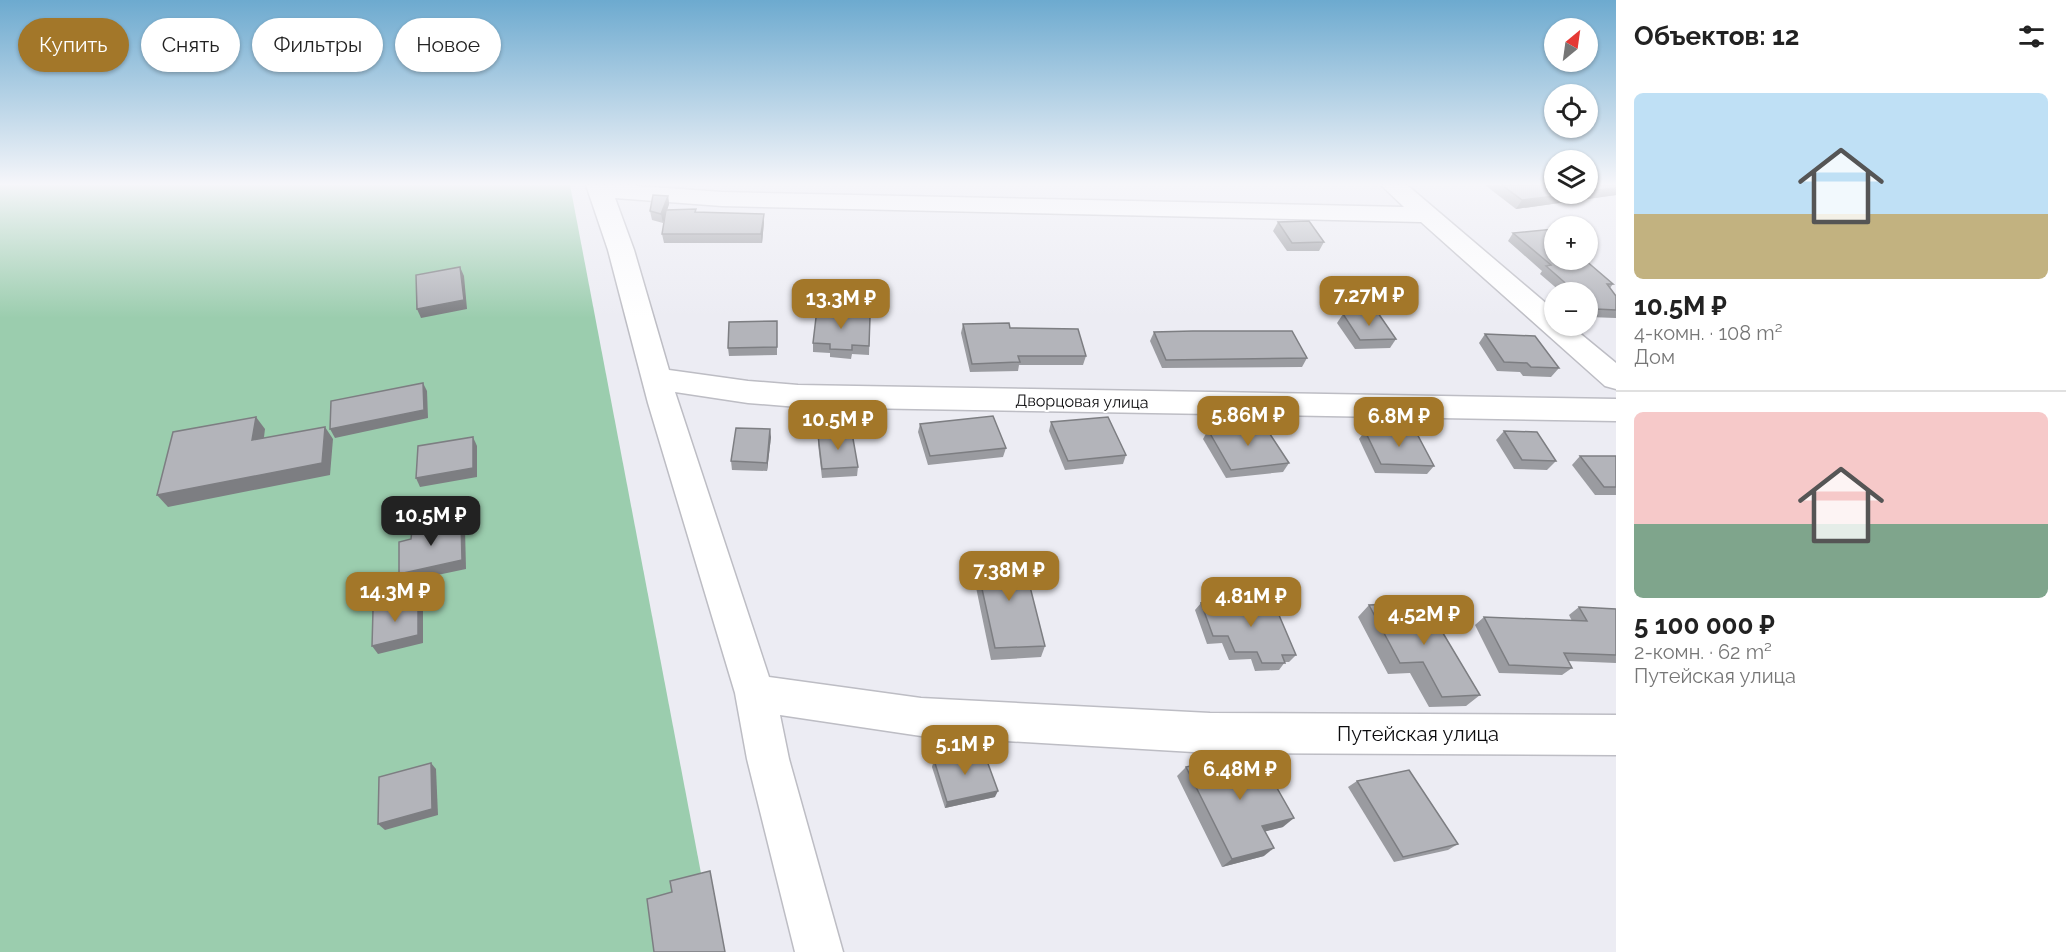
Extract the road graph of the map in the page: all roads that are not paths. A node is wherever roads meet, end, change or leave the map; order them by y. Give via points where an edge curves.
1 (614, 229) edge
2 (1445, 229) edge
3 (1544, 316) edge
4 (1566, 336) edge
5 (657, 379) junction
6 (1616, 380) edge
7 (1616, 410) edge
8 (755, 693) junction
9 (1616, 735) edge
10 (819, 952) edge

1 - 5 street
2 - 3 street
4 - 6 street
5 - 7 street, Дворцовая улица via 798,396
5 - 8 street
8 - 9 street, Путейская улица via 921,717 1210,733
8 - 10 street via 768,759

